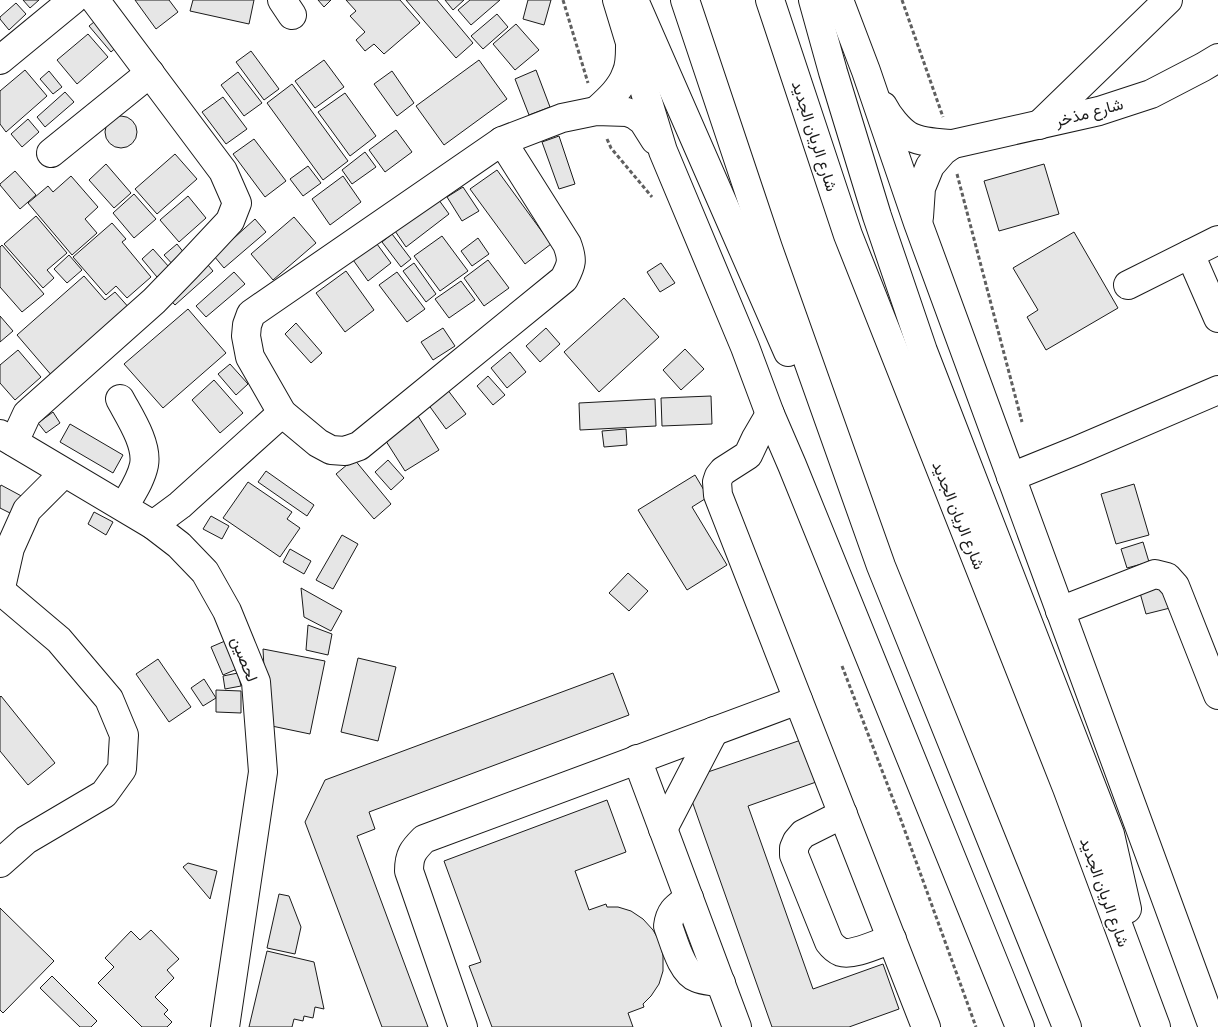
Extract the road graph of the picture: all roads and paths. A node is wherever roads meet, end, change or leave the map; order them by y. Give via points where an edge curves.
1 (73, 0) edge
2 (95, 0) edge
3 (563, 0) edge
4 (617, 0) edge
5 (634, 0) edge
6 (685, 0) edge
7 (770, 0) edge
8 (813, 0) edge
9 (839, 0) edge
10 (1168, 0) edge
11 (630, 43) junction
12 (1218, 58) edge
13 (0, 60) edge
14 (866, 71) junction
15 (150, 73) junction
16 (596, 111) junction
17 (1039, 126) junction
18 (502, 141) junction
19 (953, 144) junction
20 (663, 151) junction
21 (51, 153) dead end
22 (654, 200) dead end
23 (918, 224) junction
24 (1218, 240) edge
25 (1190, 254) junction
26 (1128, 284) dead end
27 (1218, 318) edge
28 (1218, 390) edge
29 (120, 398) dead end
30 (282, 413) junction
31 (770, 414) junction
32 (4, 438) edge
33 (748, 455) junction
34 (792, 465) junction
35 (64, 473) junction
36 (1010, 477) junction
37 (124, 508) junction
38 (153, 525) junction
39 (882, 566) junction
40 (0, 592) edge
41 (1060, 611) junction
42 (839, 658) dead end
43 (1215, 678) edge
44 (798, 700) junction
45 (714, 731) junction
46 (637, 760) junction
47 (843, 814) junction
48 (663, 829) junction
49 (0, 863) edge
50 (892, 938) junction
51 (1154, 1022) edge
52 (226, 1027) edge
53 (463, 1027) edge
54 (737, 1027) edge
55 (926, 1027) edge
56 (976, 1027) edge
57 (1020, 1027) edge
58 (1067, 1027) edge
59 (1213, 1027) edge

1 - 13 main road
2 - 15 main road
3 - 16 path
4 - 11 main road
5 - 39 main road
6 - 39 main road via 772,258
7 - 51 main road, شارع الريان الجديد via 848,235 1067,788
8 - 51 main road via 877,216 923,351 1110,834
9 - 14 main road
10 - 17 main road
11 - 16 main road via 626,75
11 - 20 main road
12 - 17 main road, شارع مذخر via 1151,94 1099,112
14 - 19 main road, شارع مذخر via 886,113 910,136
14 - 23 main road
15 - 21 main road
15 - 32 main road via 223,171 237,203 230,221 154,301 26,414
16 - 18 main road via 562,118
16 - 20 main road via 635,115 643,121
16 - 22 path via 611,148
17 - 19 main road, شارع مذخر
18 - 30 main road via 251,314 246,336 250,357
18 - 30 main road via 567,244 570,268 564,279 359,446 345,451 331,450 318,444
19 - 23 main road via 930,166 921,188
20 - 31 main road
23 - 36 main road
24 - 25 main road
25 - 26 main road
25 - 27 main road
28 - 36 main road
29 - 37 main road via 144,451 144,464
30 - 38 main road via 180,505
31 - 33 main road
31 - 34 main road
32 - 35 main road, لحصين
33 - 34 main road
33 - 44 main road via 723,471 717,482 718,495
34 - 57 main road
35 - 37 main road, لحصين
35 - 40 main road via 27,510 10,548
36 - 41 main road
37 - 38 main road, لحصين
38 - 52 main road, لحصين via 205,572 226,611 256,682 263,772
39 - 58 main road
40 - 49 main road via 59,640 109,699 124,735 122,769 104,794 26,840
41 - 43 main road via 1155,574 1168,577 1175,586
41 - 59 main road
42 - 56 path
44 - 45 main road
44 - 47 main road
45 - 46 main road
45 - 48 main road
46 - 48 main road
46 - 53 main road via 424,839 413,850 409,871
47 - 50 main road
47 - 50 main road via 803,834 794,854 829,942 835,948 840,952 855,952
48 - 54 main road via 689,898 672,911 668,926 684,967 697,978 720,983
50 - 55 main road

